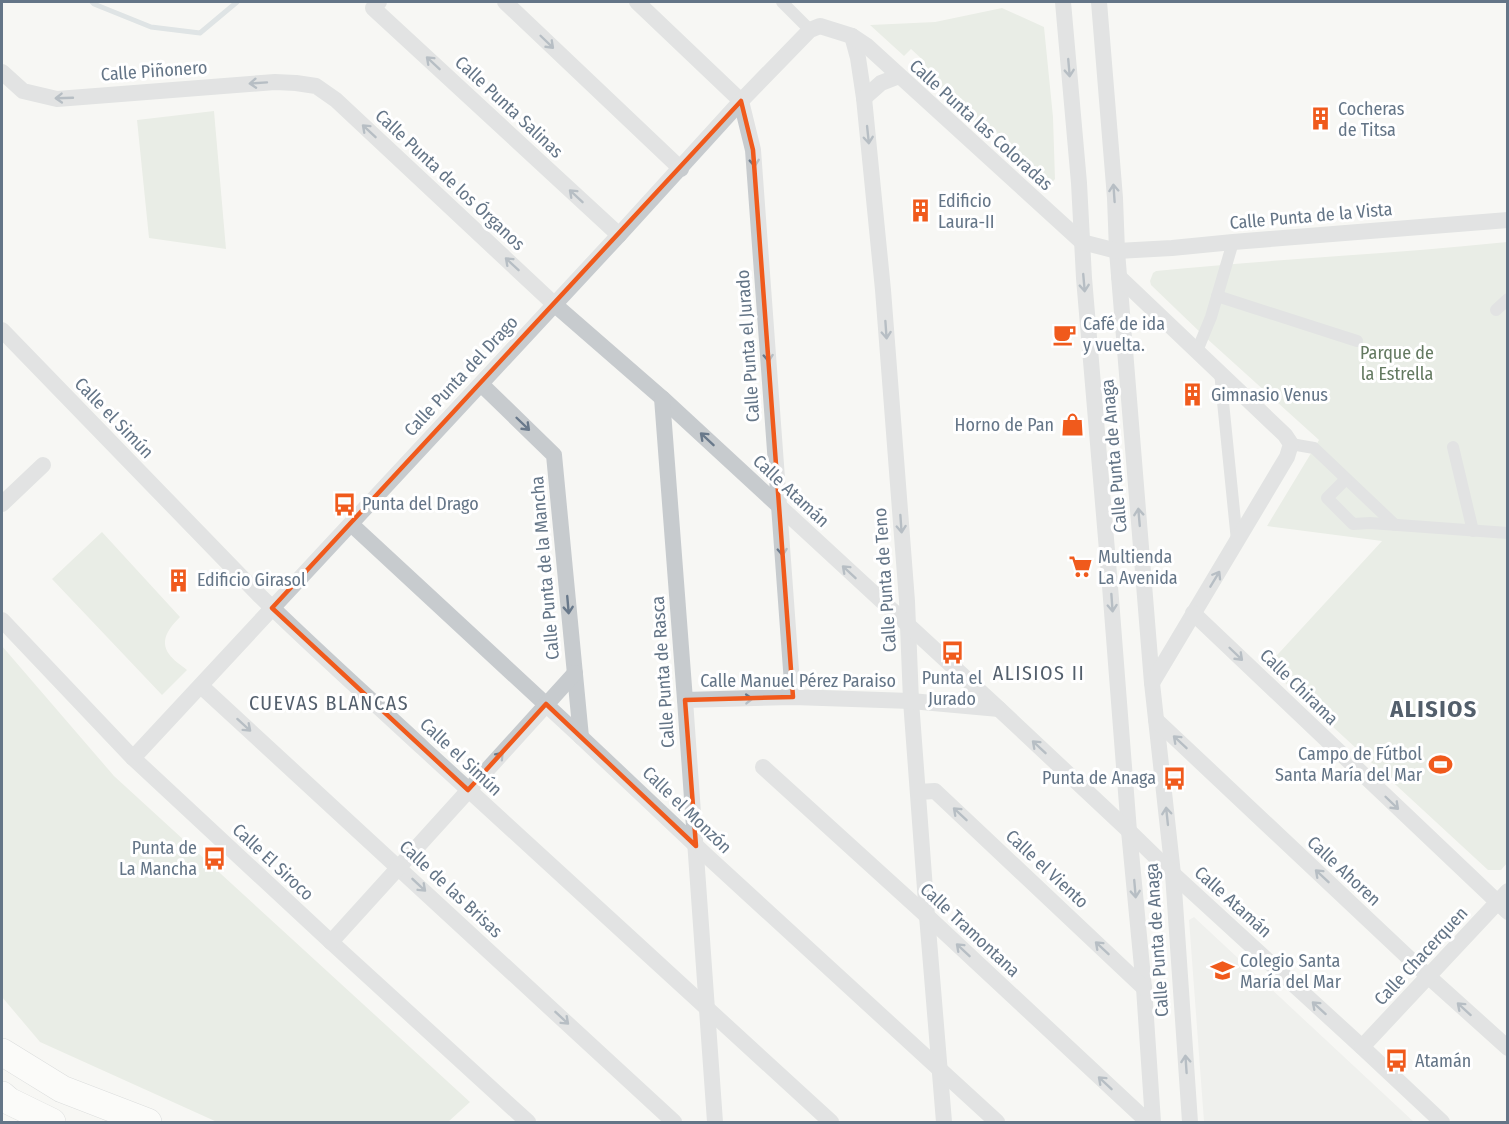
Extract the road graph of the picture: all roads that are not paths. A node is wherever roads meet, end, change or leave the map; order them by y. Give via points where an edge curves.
1 (505, 2) edge
2 (637, 2) edge
3 (782, 2) edge
4 (1099, 2) edge
5 (376, 5) edge
6 (1063, 6) edge
7 (815, 28) junction
8 (852, 36) junction
9 (2, 72) edge
10 (899, 76) junction
11 (316, 86) joint
12 (864, 98) junction
13 (741, 101) junction
14 (681, 169) junction
15 (1508, 220) edge
16 (619, 235) junction
17 (1082, 242) junction
18 (1233, 242) junction
19 (1117, 251) junction
20 (1119, 277) junction
21 (1217, 296) junction
22 (1508, 299) edge
23 (555, 304) junction
24 (1496, 310) dead end
25 (2, 330) edge
26 (1357, 341) dead end
27 (1197, 351) junction
28 (1220, 372) junction
29 (481, 384) junction
30 (662, 398) junction
31 (1453, 447) dead end
32 (1289, 451) junction
33 (43, 465) dead end
34 (1346, 479) junction
35 (2, 504) edge
36 (779, 507) junction
37 (351, 524) junction
38 (1395, 525) junction
39 (1473, 531) junction
40 (1508, 533) edge
41 (1237, 542) junction
42 (272, 608) junction
43 (1194, 614) junction
44 (2, 620) edge
45 (908, 626) junction
46 (574, 672) junction
47 (1152, 683) junction
48 (201, 686) junction
49 (793, 697) junction
50 (685, 700) junction
51 (911, 701) junction
52 (546, 704) junction
53 (999, 709) junction
54 (1156, 720) junction
55 (581, 737) junction
56 (133, 758) junction
57 (763, 767) dead end
58 (468, 790) junction
59 (918, 792) junction
60 (1129, 831) junction
61 (696, 846) junction
62 (399, 867) junction
63 (1173, 874) junction
64 (1504, 902) edge
65 (927, 916) junction
66 (331, 942) junction
67 (1428, 977) junction
68 (1144, 988) junction
69 (707, 1007) junction
70 (1362, 1047) junction
71 (1508, 1048) edge
72 (2, 1052) edge
73 (940, 1070) junction
74 (2, 1095) edge
75 (52, 1122) edge
76 (148, 1122) edge
77 (528, 1122) edge
78 (674, 1122) edge
79 (715, 1122) edge
80 (831, 1122) edge
81 (944, 1122) edge
82 (997, 1122) edge
83 (1150, 1122) edge
84 (1190, 1122) edge
85 (1443, 1122) edge

1 -> 14 street
2 - 13 street
3 - 7 street
19 -> 4 street, Calle Punta de Anaga
16 -> 5 street, Calle Punta Salinas
6 -> 17 street, Calle Punta de Anaga
7 - 8 street, Calle Punta las Coloradas
7 - 13 street, Calle Punta del Drago
8 - 10 street, Calle Punta las Coloradas
8 - 12 street, Calle Punta de Teno
11 -> 9 street, Calle Piñonero via 275,82 57,99 23,91
10 - 12 street via 880,83
10 - 17 street, Calle Punta las Coloradas
23 -> 11 street, Calle Punta de los Órganos via 336,100
12 -> 45 street, Calle Punta de Teno
13 - 14 street, Calle Punta del Drago
13 -> 36 street, Calle Punta el Jurado via 753,150
14 - 16 street, Calle Punta del Drago
15 - 18 street, Calle Punta de la Vista
16 - 23 street, Calle Punta del Drago
17 - 19 street, Calle Punta las Coloradas
17 -> 60 street, Calle Punta de Anaga
18 - 19 street, Calle Punta de la Vista
18 - 21 street
19 - 20 street, Calle Punta de Anaga
20 - 27 street
47 -> 20 street, Calle Punta de Anaga
21 - 26 street
21 - 27 street
22 - 24 street
23 - 29 street, Calle Punta del Drago
23 - 30 street, Calle Atamán
25 - 42 street, Calle el Simún
27 - 28 street
28 - 32 street via 1285,435
28 - 41 street
29 - 37 street, Calle Punta del Drago
29 -> 46 street, Calle Punta de la Mancha via 554,455
36 -> 30 street, Calle Atamán
30 - 50 street, Calle Punta de Rasca
31 - 39 street
32 - 34 street via 1314,448
32 - 41 street
33 - 35 street
34 - 38 street
34 - 38 street via 1327,498 1353,524
45 -> 36 street, Calle Atamán
36 -> 49 street, Calle Punta el Jurado
37 - 42 street, Calle Punta del Drago
37 - 52 street, Calle el Monzón
38 - 39 street
39 - 40 street
43 -> 41 street
42 - 48 street, Calle Punta del Drago
42 - 58 street, Calle el Simún
43 - 47 street
43 -> 64 street, Calle Chirama
44 - 56 street, Calle El Siroco
45 - 51 street, Calle Punta de Teno
45 - 53 street, Calle Atamán
46 - 52 street, Calle Punta de la Mancha
46 - 55 street, Calle Punta de la Mancha
47 - 54 street, Calle Punta de Anaga
48 - 56 street, Calle Punta del Drago
48 -> 62 street, Calle de las Brisas
50 -> 49 street, Calle Manuel Pérez Paraiso
49 - 51 street, Calle Manuel Pérez Paraiso
50 - 61 street, Calle Punta de Rasca
51 - 53 street
51 - 59 street, Calle Punta de Teno
52 - 55 street, Calle el Monzón
58 -> 52 street, Calle Punta de la Mancha
60 -> 53 street, Calle Atamán
63 -> 54 street, Calle Punta de Anaga
67 -> 54 street, Calle Ahoren
55 - 61 street, Calle el Monzón
56 - 66 street, Calle El Siroco
57 - 65 street, Calle Tramontana
58 - 62 street, Calle Punta de la Mancha
58 - 69 street, Calle el Simún
59 - 65 street, Calle Punta de Teno
68 -> 59 street, Calle el Viento via 935,791
60 - 63 street, Calle Atamán
60 -> 68 street, Calle Punta de Anaga
61 - 69 street, Calle Punta de Rasca
61 - 73 street, Calle el Monzón
62 - 66 street, Calle Punta de la Mancha
62 -> 78 street, Calle de las Brisas
70 -> 63 street, Calle Atamán
84 -> 63 street, Calle Punta de Anaga
64 - 67 street, Calle Chacerquen
65 - 73 street, Calle Punta de Teno
83 -> 65 street, Calle Tramontana
66 - 77 street, Calle El Siroco
67 - 70 street, Calle Chacerquen
71 -> 67 street, Calle Ahoren
68 - 83 street, Calle Punta de Anaga
69 - 79 street, Calle Punta de Rasca
69 - 80 street, Calle el Simún
70 - 85 street, Calle Atamán
72 - 76 main road via 62,1089
73 - 81 street, Calle Punta de Teno
73 - 82 street, Calle el Monzón
74 - 75 main road

